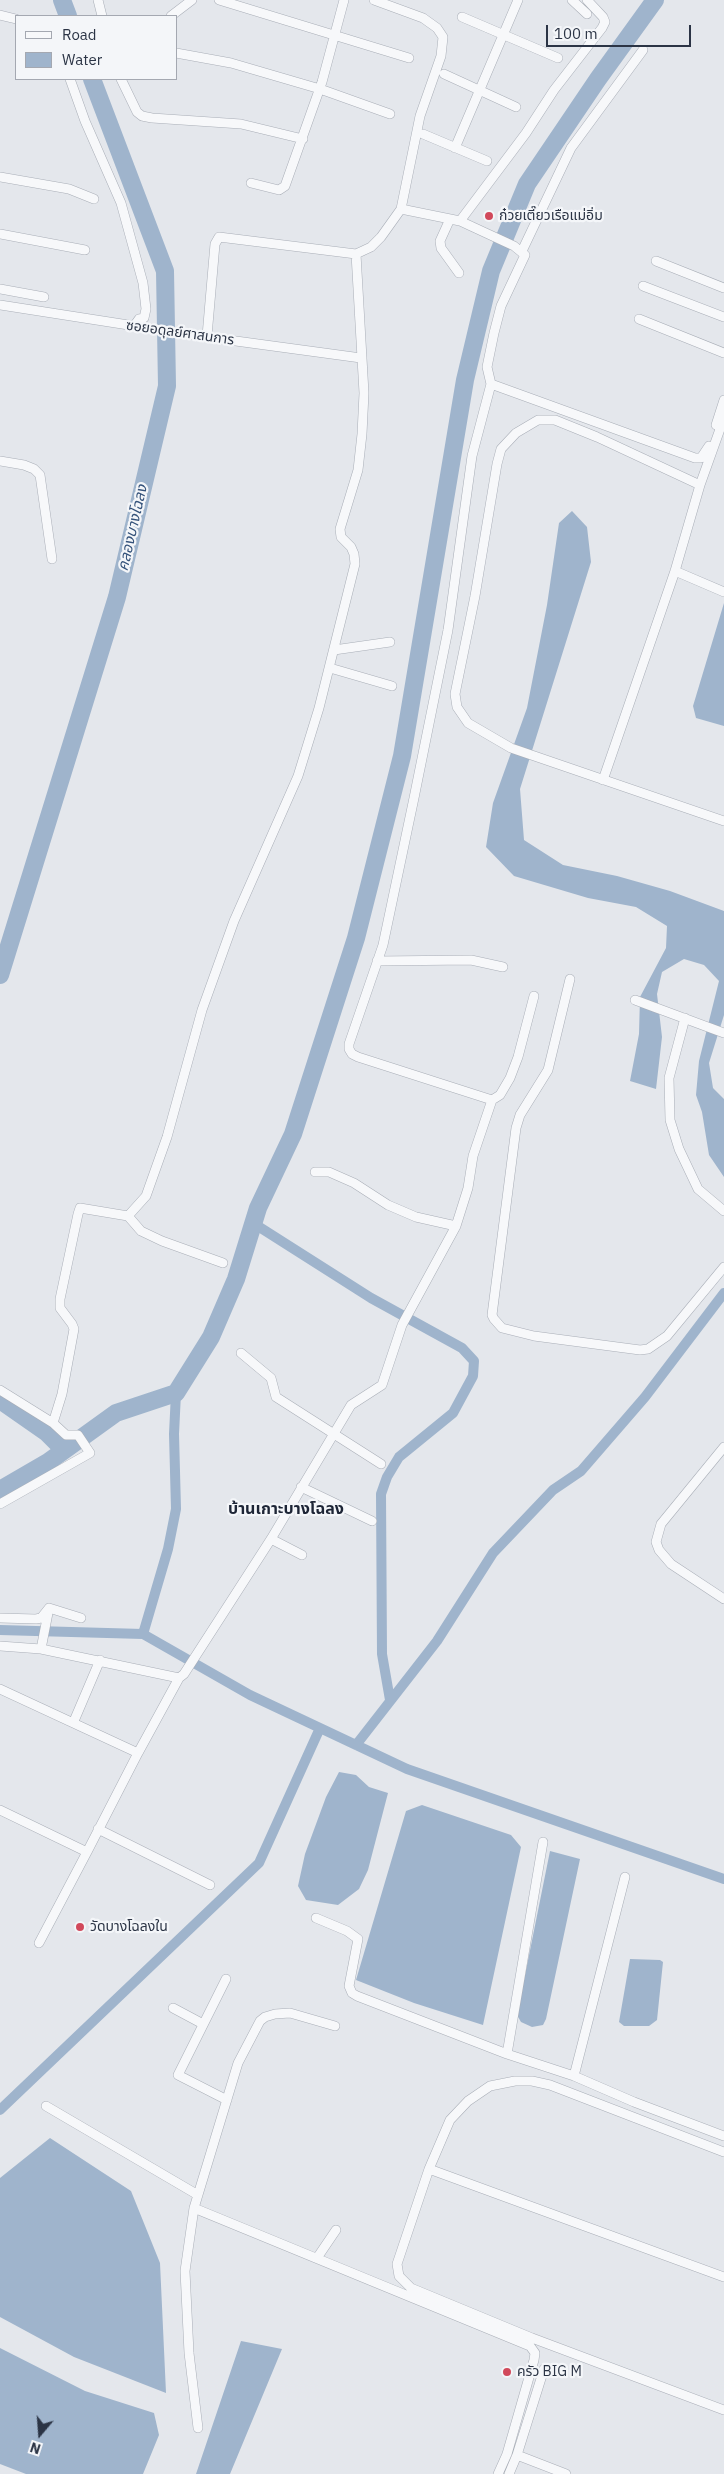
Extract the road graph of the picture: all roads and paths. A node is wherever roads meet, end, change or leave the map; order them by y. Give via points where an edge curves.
1 (98, 0) edge
2 (192, 0) edge
3 (219, 0) edge
4 (344, 0) edge
5 (374, 0) edge
6 (518, 0) edge
7 (572, 0) edge
8 (587, 0) edge
9 (587, 14) dead end
10 (0, 15) edge
11 (102, 15) edge
12 (172, 15) edge
13 (462, 17) dead end
14 (15, 19) edge
15 (504, 34) junction
16 (334, 36) junction
17 (643, 50) dead end
18 (178, 53) edge
19 (409, 58) dead end
20 (558, 58) dead end
21 (444, 74) dead end
22 (70, 80) edge
23 (121, 80) edge
24 (320, 89) junction
25 (479, 91) junction
26 (516, 107) dead end
27 (390, 114) dead end
28 (423, 134) dead end
29 (303, 139) junction
30 (455, 148) junction
31 (487, 161) dead end
32 (0, 177) edge
33 (251, 183) dead end
34 (94, 199) dead end
35 (401, 209) junction
36 (450, 219) junction
37 (460, 221) junction
38 (0, 234) edge
39 (518, 248) junction
40 (85, 250) dead end
41 (356, 254) junction
42 (656, 261) dead end
43 (459, 273) dead end
44 (643, 286) dead end
45 (724, 288) edge
46 (0, 289) edge
47 (44, 297) dead end
48 (0, 305) edge
49 (640, 318) dead end
50 (724, 318) edge
51 (136, 326) junction
52 (203, 336) junction
53 (724, 353) edge
54 (361, 358) junction
55 (491, 384) junction
56 (724, 400) edge
57 (724, 418) edge
58 (0, 461) edge
59 (700, 485) junction
60 (52, 559) dead end
61 (675, 571) junction
62 (724, 592) edge
63 (390, 642) dead end
64 (334, 650) junction
65 (330, 668) junction
66 (392, 686) dead end
67 (603, 780) junction
68 (724, 821) edge
69 (377, 961) junction
70 (503, 967) dead end
71 (570, 979) dead end
72 (534, 996) dead end
73 (635, 1000) dead end
74 (685, 1018) junction
75 (724, 1033) edge
76 (492, 1100) junction
77 (315, 1172) dead end
78 (724, 1211) edge
79 (128, 1216) junction
80 (456, 1226) junction
81 (223, 1263) dead end
82 (724, 1268) edge
83 (242, 1354) dead end
84 (0, 1390) edge
85 (53, 1423) junction
86 (334, 1432) junction
87 (724, 1447) edge
88 (381, 1464) dead end
89 (301, 1487) junction
90 (0, 1504) edge
91 (372, 1522) dead end
92 (271, 1539) junction
93 (302, 1555) dead end
94 (724, 1599) edge
95 (49, 1610) junction
96 (0, 1618) edge
97 (81, 1618) dead end
98 (0, 1646) edge
99 (41, 1649) junction
100 (100, 1660) junction
101 (181, 1676) junction
102 (0, 1689) edge
103 (74, 1721) junction
104 (138, 1753) junction
105 (0, 1810) edge
106 (98, 1829) junction
107 (543, 1842) dead end
108 (87, 1852) junction
109 (626, 1877) dead end
110 (210, 1885) dead end
111 (316, 1918) dead end
112 (39, 1943) dead end
113 (226, 1980) dead end
114 (173, 2008) dead end
115 (203, 2024) junction
116 (335, 2026) dead end
117 (507, 2054) junction
118 (574, 2076) junction
119 (227, 2100) junction
120 (46, 2106) dead end
121 (724, 2136) edge
122 (724, 2152) edge
123 (430, 2169) junction
124 (198, 2195) junction
125 (194, 2208) junction
126 (336, 2230) dead end
127 (317, 2258) junction
128 (724, 2277) edge
129 (544, 2369) dead end
130 (724, 2410) edge
131 (198, 2428) dead end
132 (517, 2455) junction
133 (498, 2474) edge
134 (509, 2474) edge
135 (566, 2474) edge

1 - 11 street
2 - 12 street
3 - 16 street
4 - 16 street
5 - 35 street via 423,18 443,37 441,56 420,116
6 - 15 street
7 - 9 street
8 - 37 street via 603,17 602,28
10 - 14 street
13 - 15 street
15 - 20 street
15 - 25 street
16 - 19 street
16 - 24 street
17 - 39 street via 571,148
18 - 24 street via 231,63
21 - 25 street
22 - 51 street via 121,203 143,283 146,309 144,318 139,319
23 - 29 street via 142,116 241,124
24 - 27 street
24 - 29 street
25 - 26 street
25 - 30 street
28 - 30 street
29 - 33 street via 285,186 279,190
30 - 31 street
32 - 34 street via 69,189
35 - 36 street
35 - 41 street via 371,247
36 - 37 street
36 - 43 street via 440,241 441,248
37 - 39 street
38 - 40 street
39 - 55 street via 524,255 501,306 494,332 487,367
41 - 52 street via 219,237 215,244
41 - 54 street
42 - 45 street
44 - 50 street
46 - 47 street
48 - 51 street, ซอยอดุลย์ศาสนการ
49 - 53 street
51 - 52 street, ซอยอดุลย์ศาสนการ
52 - 54 street, ซอยอดุลย์ศาสนการ
54 - 64 street via 364,393 358,470 340,529 351,547 355,564
55 - 56 street via 695,458 701,458 706,452
55 - 69 street via 472,456 448,630
57 - 59 street
58 - 60 street via 24,465 40,475
59 - 61 street
59 - 67 street via 555,420 538,420 516,433 501,449 455,694 457,707 468,723 511,748
61 - 62 street
61 - 67 street
63 - 64 street
64 - 65 street
65 - 66 street
65 - 79 street via 298,776 234,921 202,1010 168,1137 154,1176 146,1196
67 - 68 street
69 - 70 street via 472,960
69 - 76 street via 349,1044 350,1052
71 - 82 street via 548,1070 520,1115 516,1128 492,1314 494,1319 502,1328 534,1336 648,1349 668,1336
72 - 76 street via 510,1078 500,1096
73 - 74 street
74 - 75 street
74 - 78 street via 669,1078 670,1120 679,1149 698,1188
76 - 80 street via 473,1156 468,1188
77 - 80 street via 329,1172 354,1183 388,1205 416,1217
79 - 81 street via 141,1231
79 - 85 street via 80,1208 60,1299 60,1308 74,1329
80 - 86 street via 402,1325 382,1385 351,1405
83 - 86 street via 272,1378 276,1397
84 - 85 street
85 - 90 street via 66,1435 78,1434 90,1453
86 - 88 street
86 - 89 street
87 - 94 street via 662,1524 656,1542 671,1564
89 - 91 street
89 - 92 street
92 - 93 street
92 - 101 street
95 - 96 street via 36,1619
95 - 97 street
95 - 99 street
98 - 99 street
99 - 100 street
100 - 101 street
100 - 103 street
101 - 104 street
102 - 103 street
103 - 104 street
104 - 106 street
105 - 108 street
106 - 108 street
106 - 110 street
107 - 117 street
108 - 112 street
109 - 118 street
111 - 117 street via 358,1939 349,1986 352,1993
113 - 115 street
114 - 115 street
115 - 119 street via 178,2075
116 - 119 street via 290,2013 276,2014 260,2021 238,2063
117 - 118 street
118 - 121 street
119 - 124 street
120 - 124 street
122 - 123 street via 550,2085 515,2081 490,2086 454,2113
123 - 128 street
123 - 130 street via 397,2264 403,2282 532,2338
124 - 125 street
125 - 127 street
125 - 131 street via 184,2287
126 - 127 street
127 - 133 street via 533,2349 534,2360 507,2454
129 - 132 street
132 - 134 street
132 - 135 street

